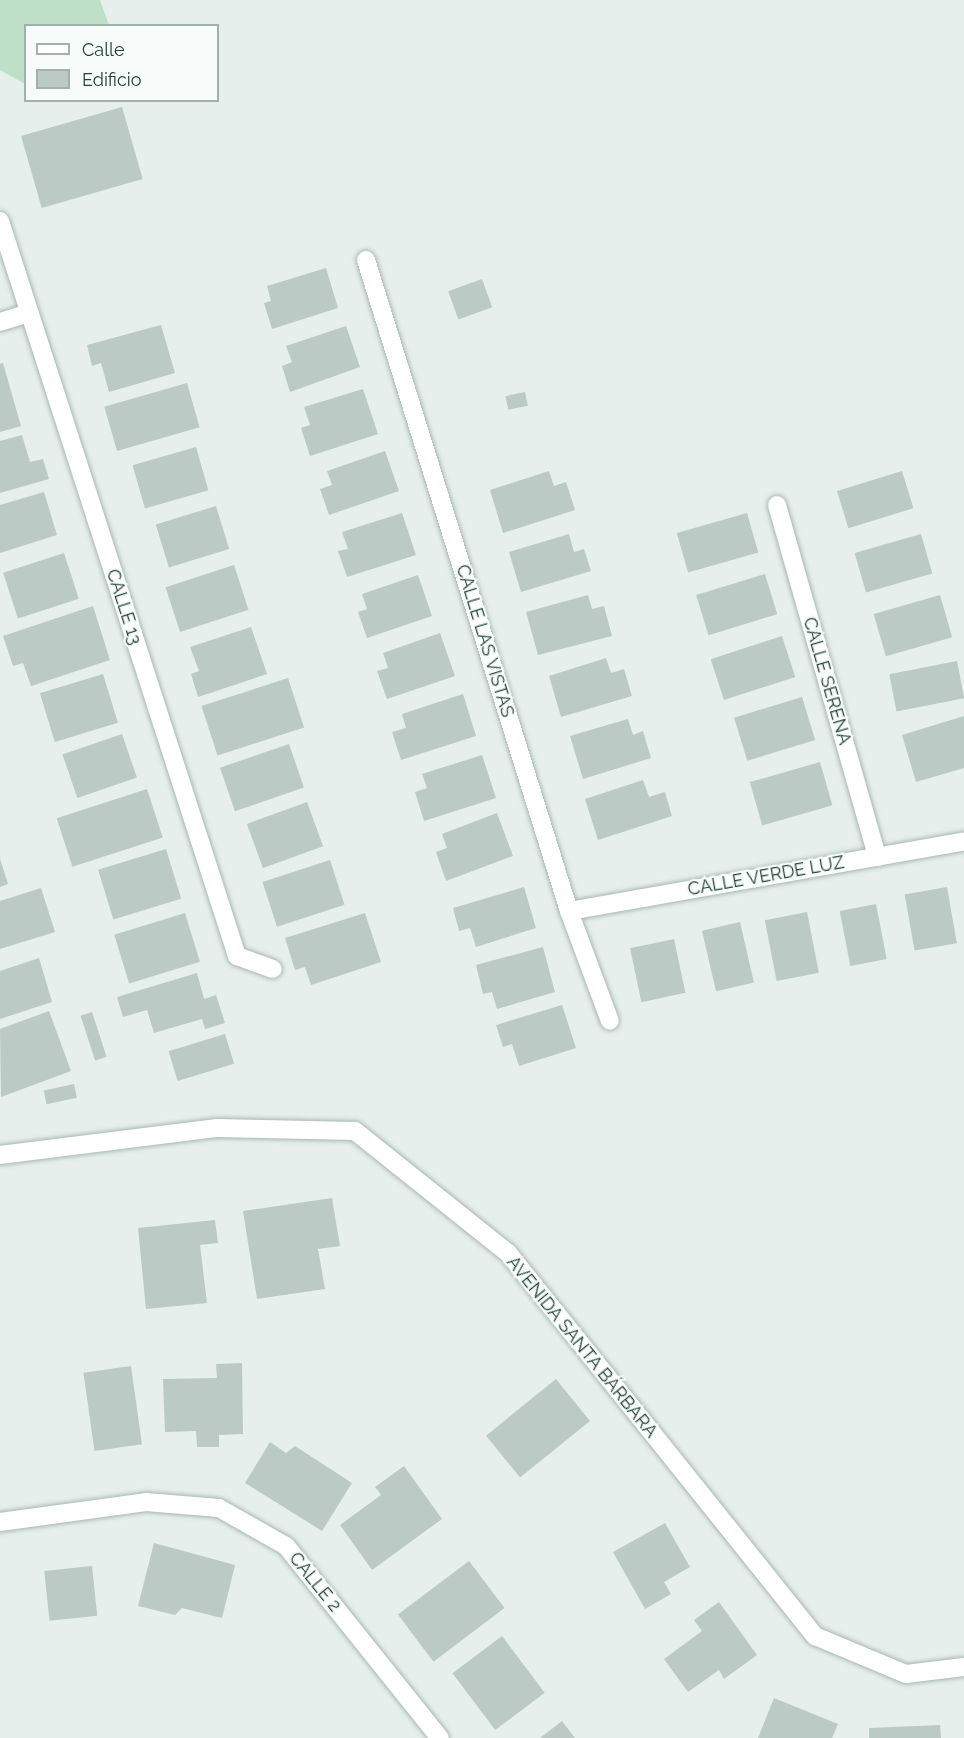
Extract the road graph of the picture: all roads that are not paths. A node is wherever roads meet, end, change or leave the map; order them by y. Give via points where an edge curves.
1 (0, 221) edge
2 (366, 260) dead end
3 (30, 313) junction
4 (0, 322) edge
5 (777, 505) dead end
6 (964, 841) edge
7 (877, 857) junction
8 (569, 911) junction
9 (273, 969) dead end
10 (610, 1021) dead end
11 (0, 1155) edge
12 (0, 1522) edge
13 (964, 1667) edge
14 (440, 1738) edge

1 - 3 street, CALLE 13
2 - 8 street, CALLE LAS VISTAS
3 - 4 street
3 - 9 street, CALLE 13 via 237,956
5 - 7 street, CALLE SERENA
6 - 7 street, CALLE VERDE LUZ
7 - 8 street, CALLE VERDE LUZ
8 - 10 street, CALLE LAS VISTAS
11 - 13 street, AVENIDA SANTA BÁRBARA via 218,1128 355,1131 508,1253 815,1636 906,1674
12 - 14 street, CALLE 2 via 146,1502 219,1508 286,1546

